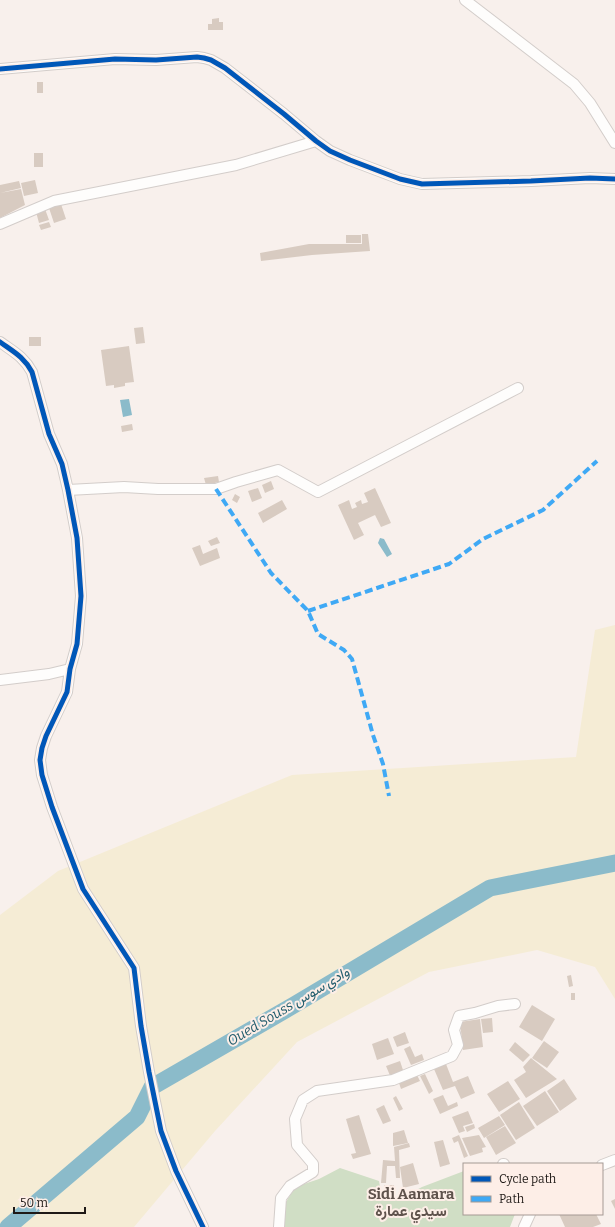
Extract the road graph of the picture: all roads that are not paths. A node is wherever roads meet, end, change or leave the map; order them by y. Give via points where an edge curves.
1 (465, 0) edge
2 (0, 70) edge
3 (316, 141) junction
4 (615, 143) edge
5 (615, 179) edge
6 (0, 224) edge
7 (0, 342) edge
8 (518, 388) dead end
9 (68, 490) junction
10 (70, 669) junction
11 (0, 680) edge
12 (515, 1004) dead end
13 (615, 1160) edge
14 (603, 1165) edge
15 (530, 1215) edge
16 (203, 1227) edge
17 (279, 1227) edge
18 (524, 1227) edge

1 - 4 street via 574,84 590,103
2 - 3 street via 115,59 156,60 197,56 225,68
3 - 5 street via 350,160 422,184
3 - 6 street via 236,165 54,201
7 - 9 street via 21,356 32,372
8 - 9 street via 318,492 278,470 216,489 124,487
9 - 10 street via 77,538 81,596 77,644
10 - 11 street
10 - 16 street via 68,692 42,748 42,775 83,889 134,968 141,1026 162,1131 176,1171
12 - 17 street via 459,1016 454,1030 458,1045 452,1056 392,1080 317,1091 303,1100 295,1119 297,1145 313,1164 313,1172 290,1186 282,1198
13 - 14 street
15 - 18 street

